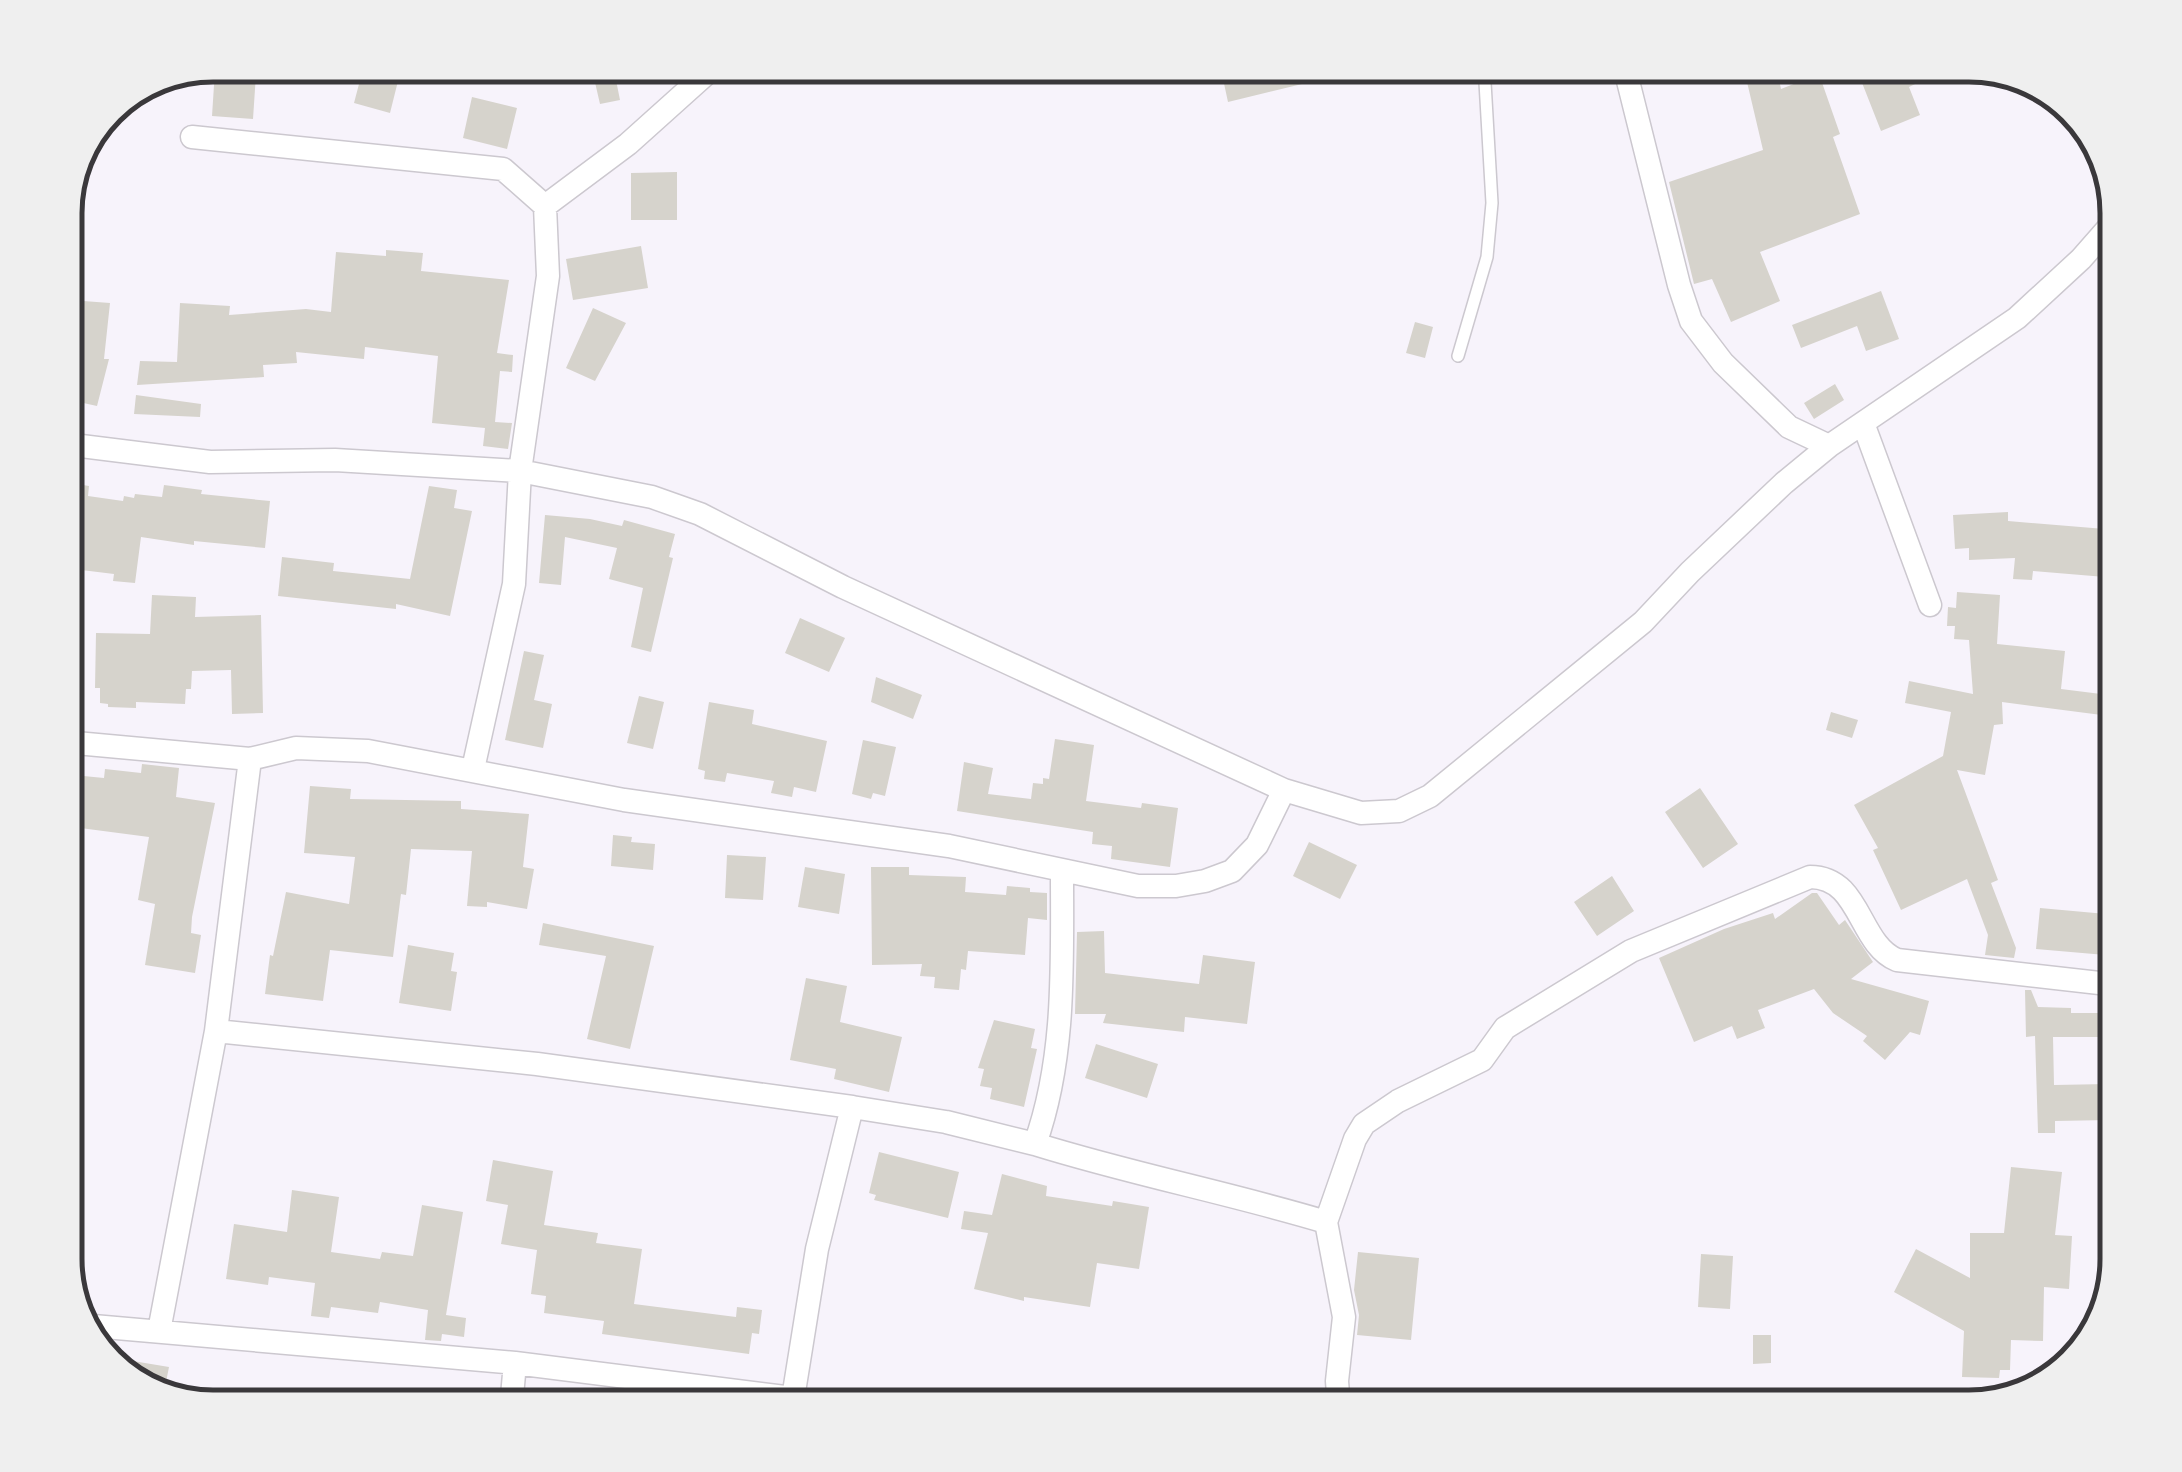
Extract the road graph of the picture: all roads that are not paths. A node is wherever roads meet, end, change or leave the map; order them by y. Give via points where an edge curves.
1 (696, 83) edge
2 (1485, 83) edge
3 (1628, 83) edge
4 (192, 137) dead end
5 (545, 206) junction
6 (2100, 237) edge
7 (1458, 356) dead end
8 (1863, 423) junction
9 (83, 446) edge
10 (1828, 446) junction
11 (520, 471) junction
12 (1930, 605) dead end
13 (83, 744) edge
14 (250, 760) junction
15 (473, 769) junction
16 (1284, 790) junction
17 (1062, 871) junction
18 (2100, 983) edge
19 (216, 1031) junction
20 (852, 1106) junction
21 (1035, 1144) junction
22 (1326, 1222) junction
23 (102, 1327) edge
24 (160, 1331) junction
25 (515, 1363) junction
26 (513, 1390) edge
27 (707, 1390) edge
28 (795, 1390) edge
29 (1338, 1390) edge

1 - 5 street
2 - 7 lane via 1492,203 1487,257
3 - 10 street via 1691,321 1722,363 1789,427
4 - 5 street via 503,169
5 - 11 street via 548,276
6 - 8 street via 2017,318
8 - 10 street
8 - 12 street
9 - 11 street via 210,462 336,460
10 - 16 street via 1643,622 1430,796 1400,811 1361,812
11 - 15 street via 514,584
11 - 16 street via 652,497 700,514
13 - 14 street
14 - 15 street via 296,748 350,750
14 - 19 street
15 - 17 street via 549,788 949,846
16 - 17 street via 1257,844 1232,871 1176,886
17 - 21 street via 1062,996 1049,1105
18 - 22 street via 1896,960 1843,890 1810,877 1631,951 1505,1028 1482,1060 1364,1124
19 - 20 street
19 - 24 street
20 - 21 street
20 - 28 street via 817,1248
21 - 22 street
22 - 29 street via 1344,1317
23 - 24 street
24 - 25 street
25 - 26 street
25 - 27 street

